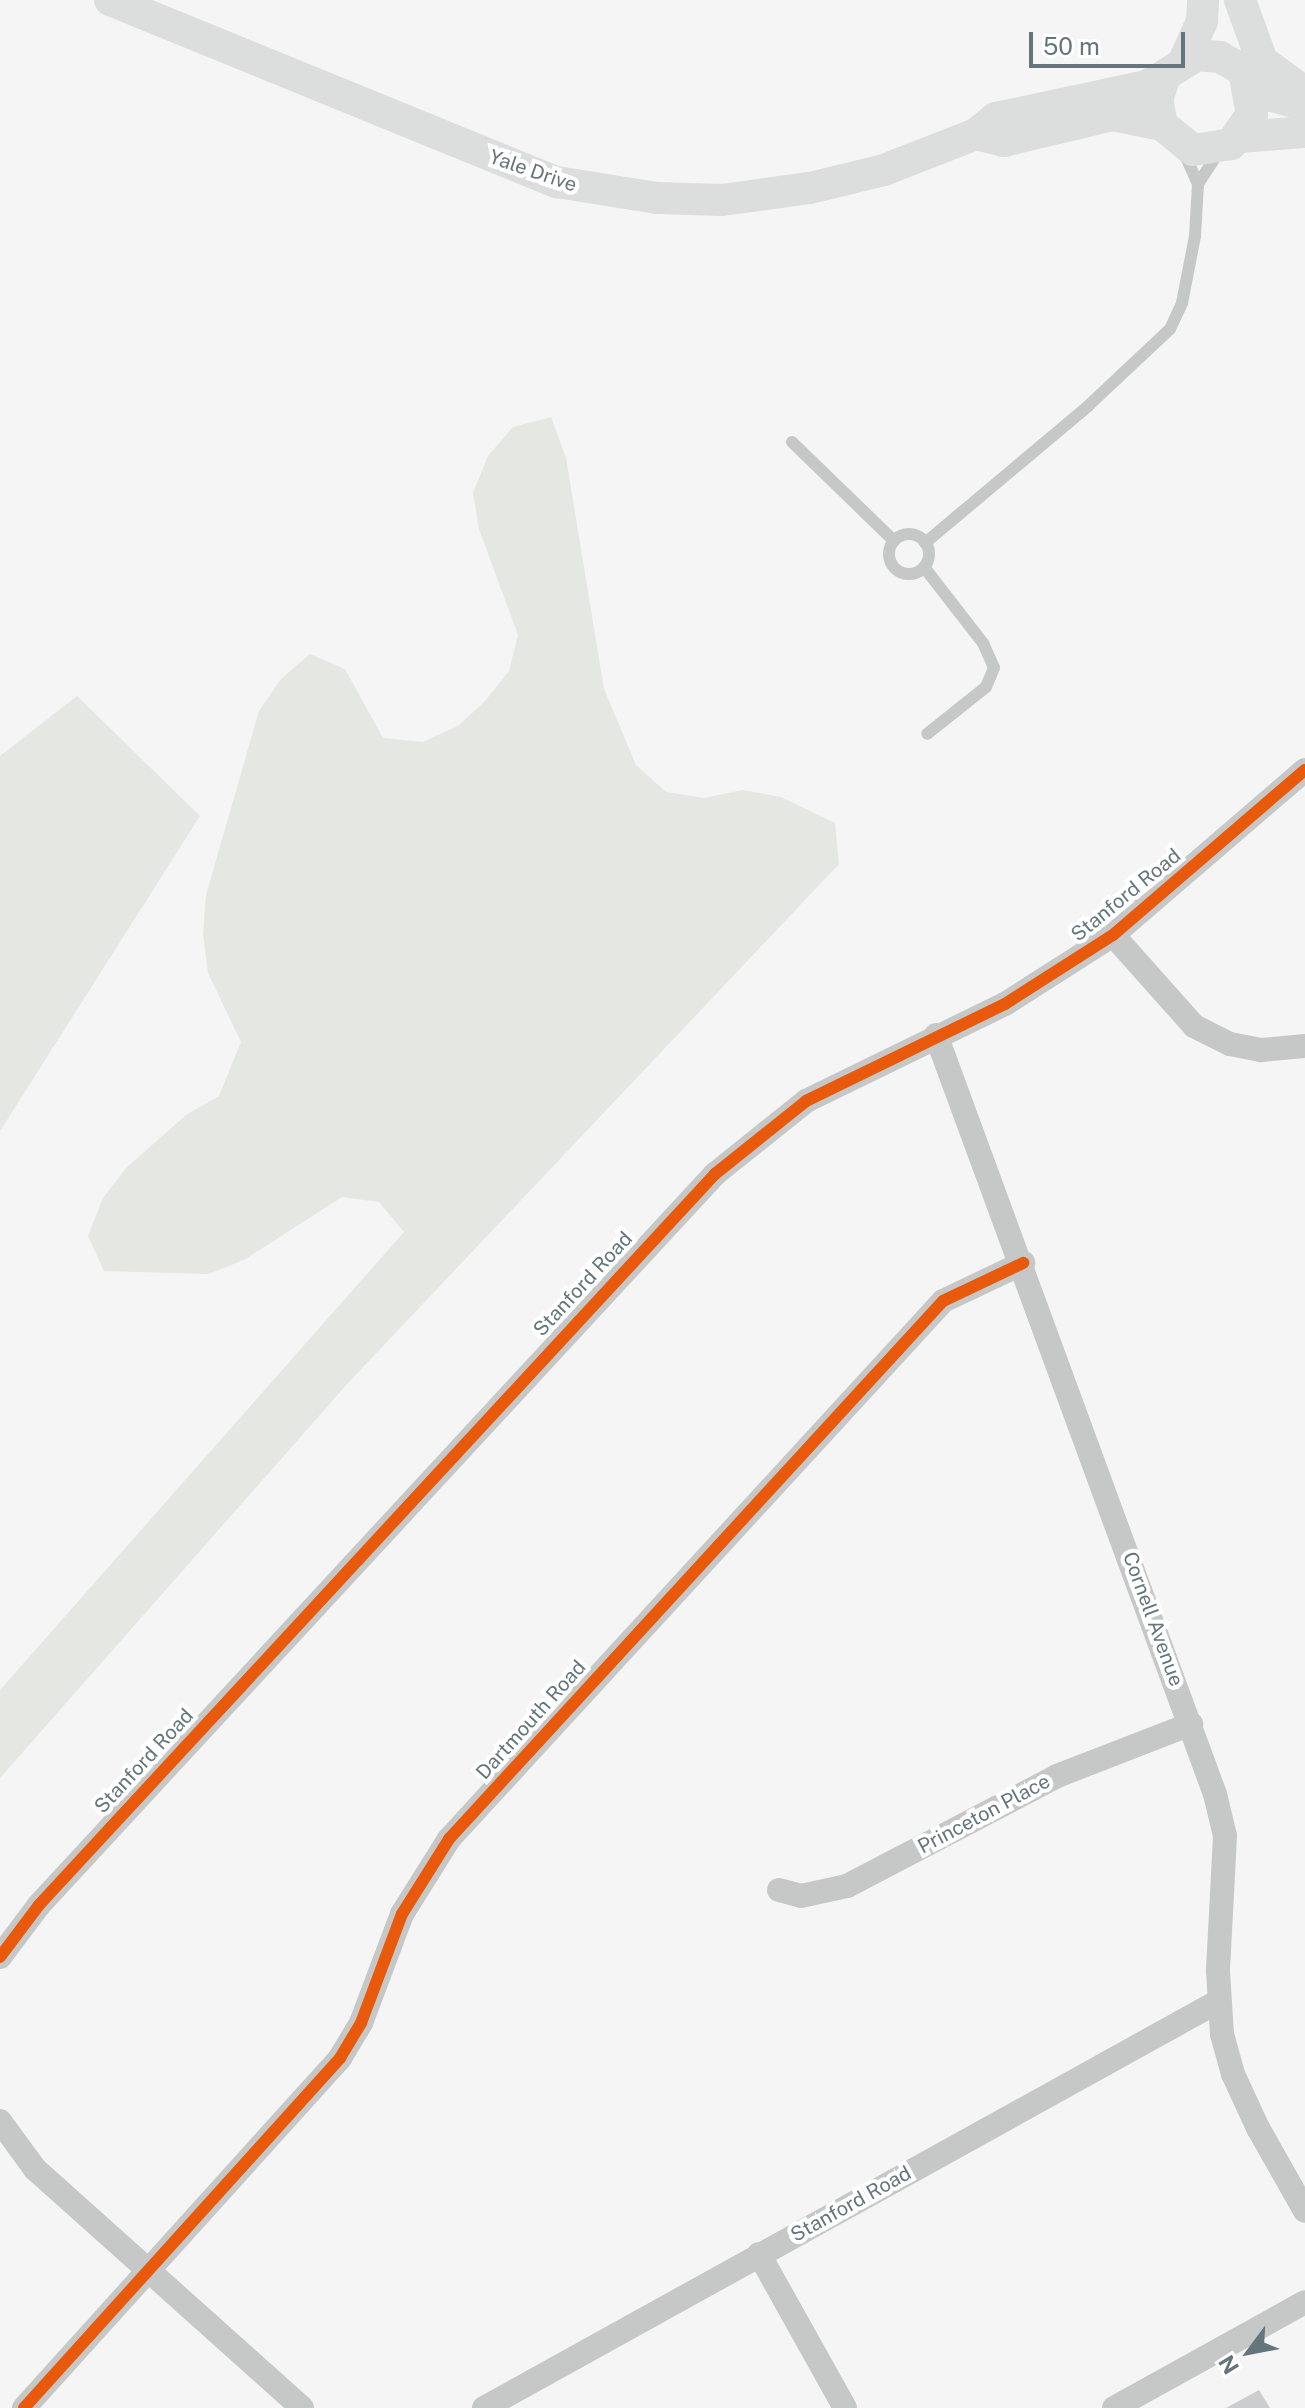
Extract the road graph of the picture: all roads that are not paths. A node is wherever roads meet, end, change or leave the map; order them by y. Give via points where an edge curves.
1 (110, 0) edge
2 (1203, 0) edge
3 (1226, 0) edge
4 (1240, 0) edge
5 (1175, 67) junction
6 (1238, 69) junction
7 (1305, 93) edge
8 (1305, 105) edge
9 (1305, 132) edge
10 (976, 134) junction
11 (1171, 135) junction
12 (1230, 143) junction
13 (1198, 184) junction
14 (792, 442) dead end
15 (894, 541) junction
16 (925, 543) junction
17 (924, 567) junction
18 (927, 734) dead end
19 (1305, 770) edge
20 (1113, 935) junction
21 (936, 1035) junction
22 (1305, 1046) edge
23 (1023, 1263) junction
24 (1191, 1724) junction
25 (779, 1890) dead end
26 (0, 1957) edge
27 (1219, 2001) junction
28 (0, 2121) edge
29 (1305, 2211) edge
30 (759, 2254) junction
31 (148, 2271) junction
32 (1305, 2302) edge
33 (24, 2408) edge
34 (302, 2408) edge
35 (484, 2408) edge
36 (845, 2408) edge
37 (1114, 2408) edge

1 - 10 street, Yale Drive via 410,126 596,192 722,200 810,188 884,170
2 - 5 street via 1202,21
3 - 6 street
4 - 7 street via 1262,61
5 - 6 street, Yale Drive via 1208,55
5 - 10 street, Yale Drive via 1147,86 996,118
5 - 11 street via 1157,100
6 - 8 street, Yale Drive via 1272,96
6 - 12 street via 1253,101
9 - 12 street, Yale Drive
10 - 11 street, Yale Drive via 1004,141 1113,115
11 - 12 street, Yale Drive via 1207,151
11 - 13 lane
12 - 13 lane
13 - 16 lane via 1189,275 1170,329
14 - 15 lane
15 - 16 lane via 908,534
15 - 17 lane via 889,556 894,568 912,574
16 - 17 lane via 929,555
17 - 18 lane via 983,643 994,668 986,687
19 - 20 street, Stanford Road
20 - 21 street, Stanford Road via 1005,1004
20 - 22 street via 1194,1026 1230,1044 1261,1050
21 - 23 street, Cornell Avenue
21 - 26 street, Stanford Road via 806,1101 715,1174 39,1905
23 - 24 street, Cornell Avenue
23 - 31 street, Dartmouth Road via 943,1301 449,1839 402,1914 361,2023 340,2058
24 - 25 street, Princeton Place via 1057,1776 836,1890 801,1896
24 - 27 street, Cornell Avenue via 1225,1836
27 - 29 street, Cornell Avenue via 1233,2074
27 - 30 street, Stanford Road
28 - 31 street via 35,2169
30 - 35 street, Stanford Road
30 - 36 street
31 - 33 street, Dartmouth Road
31 - 34 street
32 - 37 street

